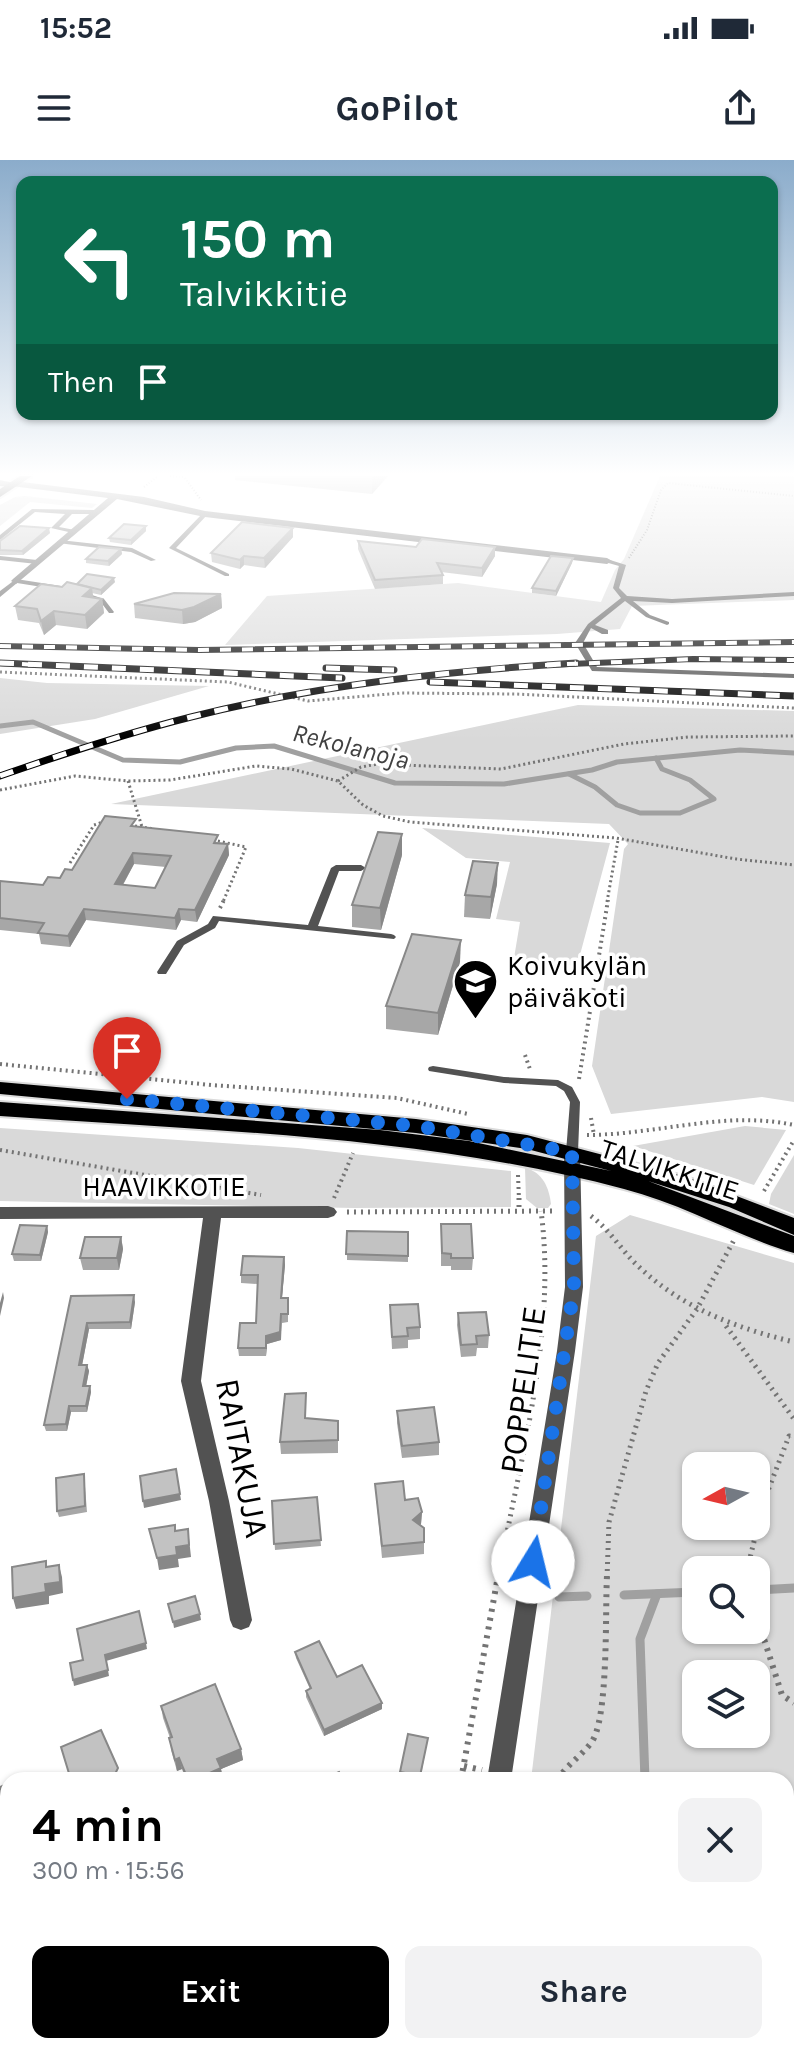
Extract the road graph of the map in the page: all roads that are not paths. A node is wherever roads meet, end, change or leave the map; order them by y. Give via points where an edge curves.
1 (34, 564) edge
2 (205, 564) edge
3 (620, 564) edge
4 (227, 575) dead end
5 (16, 581) junction
6 (794, 594) edge
7 (0, 595) edge
8 (625, 598) junction
9 (111, 612) dead end
10 (667, 623) dead end
11 (590, 625) junction
12 (605, 632) dead end
13 (794, 676) edge
14 (361, 868) edge
15 (312, 928) junction
16 (391, 937) dead end
17 (162, 972) dead end
18 (433, 1069) dead end
19 (0, 1088) edge
20 (0, 1109) edge
21 (573, 1152) junction
22 (213, 1212) junction
23 (328, 1212) road end
24 (0, 1213) edge
25 (794, 1227) edge
26 (794, 1245) edge
27 (241, 1620) dead end
28 (500, 1772) edge

1 - 5 street
2 - 4 lane
3 - 8 lane via 616,588
5 - 7 lane
5 - 9 lane via 102,600
6 - 8 lane via 672,601
8 - 10 lane
8 - 11 lane
11 - 12 lane
11 - 13 lane via 579,643 595,669
14 - 15 lane via 336,868
15 - 16 lane
15 - 17 lane via 216,918 212,926 180,943
18 - 21 lane via 558,1083 575,1102
19 - 21 main road, TALVIKKITIE via 416,1126
20 - 21 main road, TALVIKKITIE
21 - 25 main road, TALVIKKITIE via 694,1187
21 - 26 main road, TALVIKKITIE
21 - 28 street, POPPELITIE via 574,1287
22 - 23 street, HAAVIKKOTIE
22 - 24 street, HAAVIKKOTIE
22 - 27 street, RAITAKUJA via 191,1381

